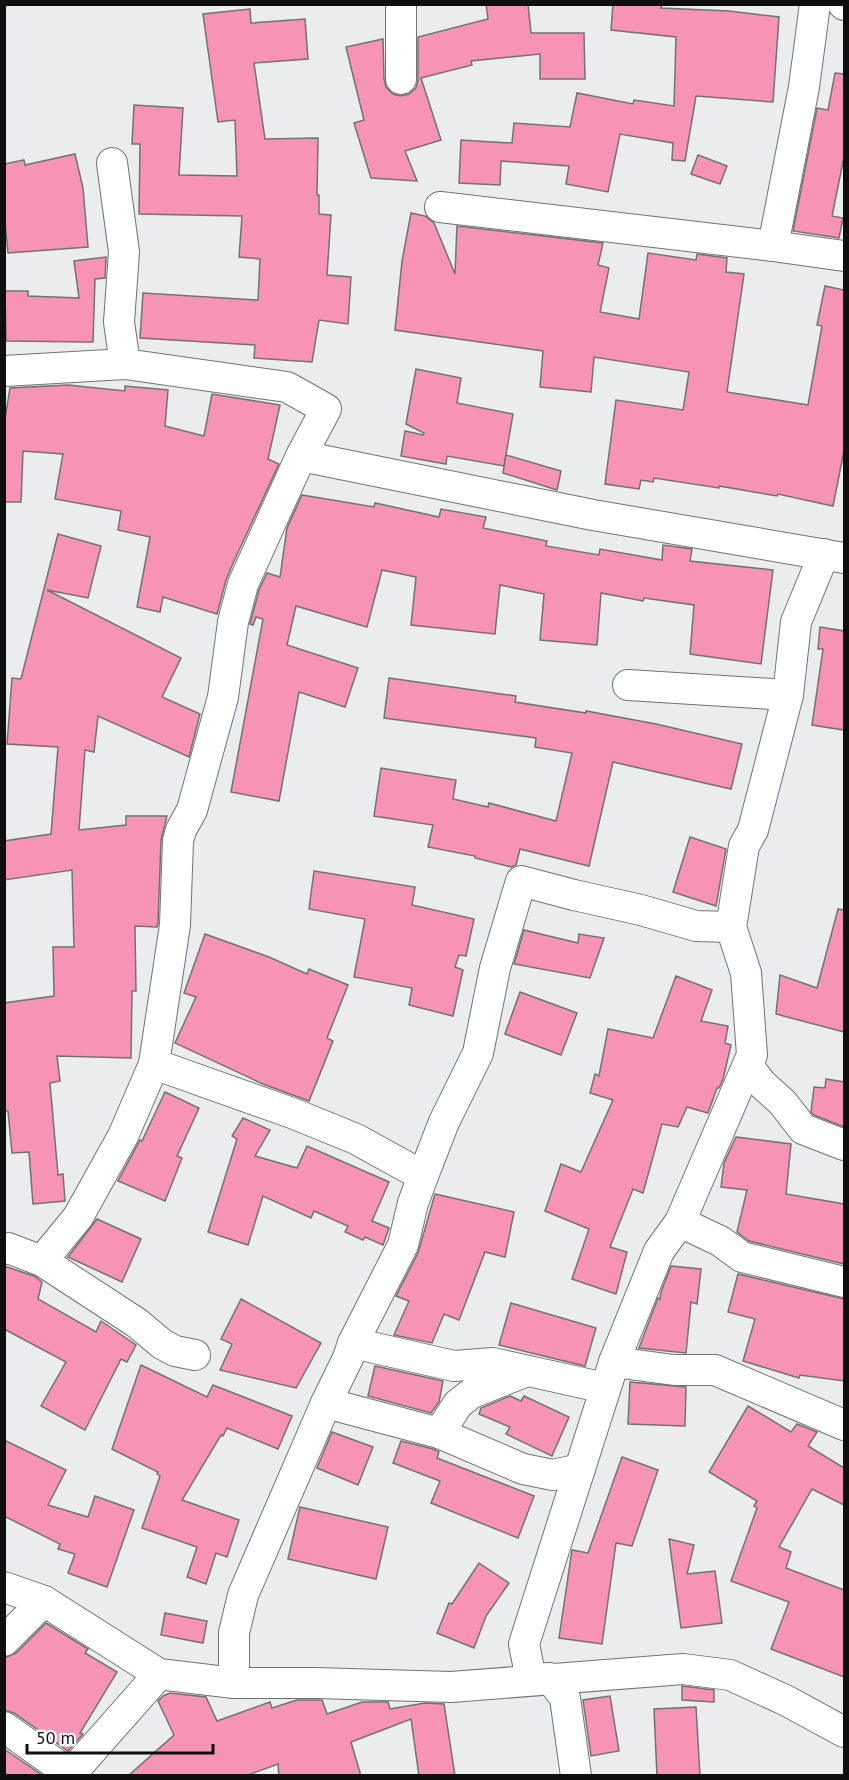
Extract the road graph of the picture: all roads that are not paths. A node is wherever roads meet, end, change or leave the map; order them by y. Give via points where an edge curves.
1 (401, 4) edge
2 (815, 4) edge
3 (401, 79) dead end
4 (112, 163) dead end
5 (440, 207) dead end
6 (773, 246) junction
7 (844, 256) edge
8 (124, 364) junction
9 (4, 371) edge
10 (301, 456) junction
11 (834, 556) edge
12 (628, 685) dead end
13 (788, 695) junction
14 (731, 927) junction
15 (154, 1064) junction
16 (748, 1066) junction
17 (844, 1146) edge
18 (423, 1176) junction
19 (680, 1222) junction
20 (4, 1249) edge
21 (42, 1261) junction
22 (844, 1282) edge
23 (353, 1343) junction
24 (195, 1355) dead end
25 (527, 1371) junction
26 (610, 1375) junction
27 (326, 1403) junction
28 (844, 1425) edge
29 (439, 1433) junction
30 (580, 1470) junction
31 (4, 1587) edge
32 (45, 1601) junction
33 (4, 1641) edge
34 (159, 1674) junction
35 (531, 1679) junction
36 (234, 1683) junction
37 (4, 1727) edge
38 (844, 1732) edge
39 (69, 1775) edge
40 (576, 1776) edge

1 - 3 street
2 - 6 street via 804,87
4 - 8 street via 124,252 118,322
5 - 6 street
6 - 7 street
8 - 9 street
8 - 10 street via 287,387 326,409
10 - 11 street via 593,515
10 - 15 street via 243,584 233,622 223,697 192,810 178,841 175,925
11 - 13 street via 796,622
12 - 13 street
13 - 14 street via 753,830 744,846
14 - 16 street via 746,973 753,1055
14 - 18 street via 696,926 521,881 495,968 478,1053
15 - 18 street via 356,1139
15 - 21 street via 123,1136 78,1217
16 - 17 street via 803,1129
16 - 19 street
18 - 23 street via 403,1245
19 - 22 street via 720,1241 742,1257
19 - 26 street via 659,1251
20 - 21 street
21 - 24 street via 137,1323 162,1344
23 - 25 street via 454,1366 492,1363
23 - 27 street
25 - 26 street
25 - 29 street via 472,1393 458,1404
26 - 28 street via 714,1370
26 - 30 street
27 - 29 street
27 - 36 street via 243,1594 234,1633
29 - 30 street via 524,1469 553,1475
30 - 35 street via 524,1644
31 - 32 street
32 - 33 street
32 - 34 street
34 - 36 street
34 - 39 street
35 - 36 street via 451,1687
35 - 38 street via 682,1669 730,1675
35 - 40 street via 550,1678 565,1698
37 - 39 street

